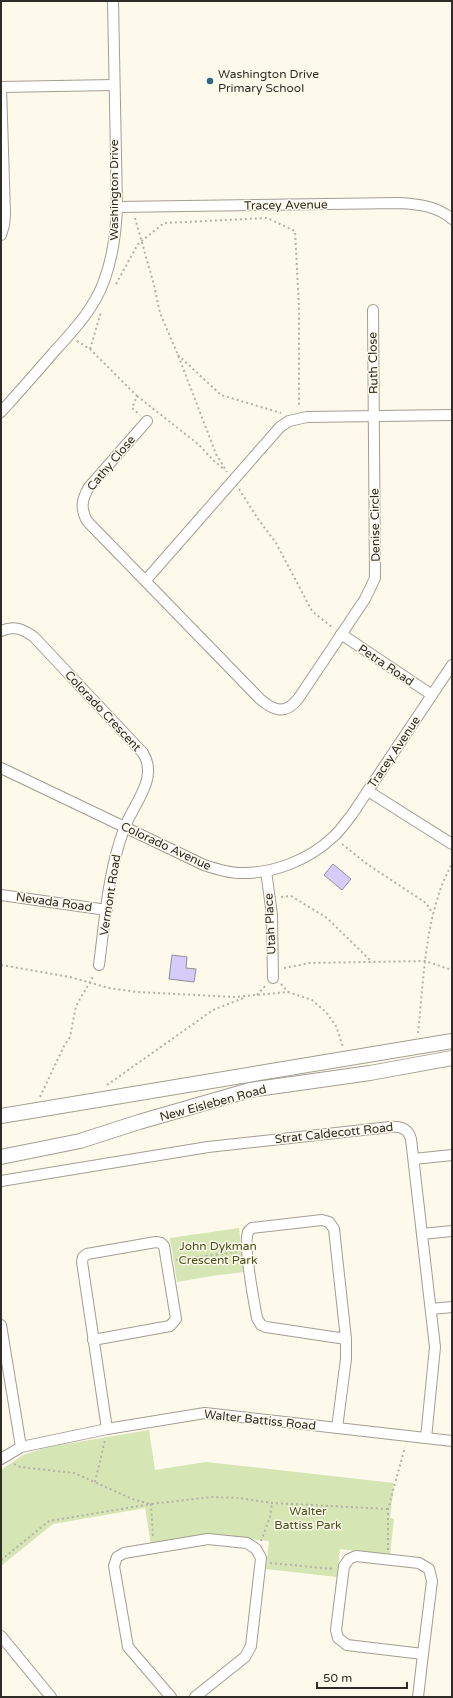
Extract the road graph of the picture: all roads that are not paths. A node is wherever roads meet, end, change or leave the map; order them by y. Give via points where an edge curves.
1 (113, 1) edge
2 (114, 84) junction
3 (1, 87) edge
4 (117, 207) junction
5 (452, 218) edge
6 (1, 235) edge
7 (373, 310) dead end
8 (1, 412) edge
9 (452, 415) edge
10 (374, 416) junction
11 (147, 421) road end
12 (146, 580) junction
13 (1, 631) edge
14 (341, 634) junction
15 (452, 665) edge
16 (432, 695) junction
17 (1, 768) edge
18 (368, 791) junction
19 (124, 827) junction
20 (333, 837) joint
21 (452, 844) edge
22 (266, 871) junction
23 (1, 895) edge
24 (107, 910) junction
25 (99, 965) road end
26 (273, 974) road end
27 (452, 1041) edge
28 (452, 1058) edge
29 (1, 1116) edge
30 (452, 1155) edge
31 (1, 1157) edge
32 (414, 1159) junction
33 (1, 1181) edge
34 (452, 1231) edge
35 (422, 1234) junction
36 (452, 1307) edge
37 (431, 1309) junction
38 (1, 1325) edge
39 (346, 1339) junction
40 (93, 1340) junction
41 (5, 1369) edge
42 (337, 1428) junction
43 (107, 1429) junction
44 (426, 1438) junction
45 (452, 1441) edge
46 (21, 1446) junction
47 (1, 1459) edge
48 (1, 1636) edge
49 (423, 1654) junction
50 (52, 1697) edge
51 (171, 1697) edge
52 (195, 1697) edge
53 (418, 1697) edge

1 - 2 street, Washington Drive
2 - 3 street
2 - 4 street, Washington Drive
3 - 6 street via 5,214
4 - 5 street, Tracey Avenue via 399,203 434,208
4 - 8 street, Washington Drive via 112,258 104,283 93,304 69,336
7 - 10 street, Ruth Close
9 - 10 street
10 - 12 street via 299,418 280,427
10 - 14 street, Denise Circle via 375,578 365,599
11 - 12 street, Cathy Close via 98,476 84,495 82,504 87,521
12 - 14 street, Denise Circle via 260,699 274,709 281,710 293,706
13 - 19 street, Colorado Crescent via 18,628 34,637 143,753 148,761 149,771
14 - 16 street, Petra Road
15 - 16 street, Tracey Avenue
16 - 18 street, Tracey Avenue
17 - 19 street, Colorado Avenue
18 - 20 street, Tracey Avenue
18 - 21 street
19 - 22 street, Colorado Avenue via 216,869 240,873
19 - 24 street, Vermont Road via 113,863
20 - 22 street, Colorado Avenue via 305,857
22 - 26 street, Utah Place via 270,897
23 - 24 street, Nevada Road
24 - 25 street, Vermont Road
27 - 29 main road, New Eisleben Road
28 - 31 main road, New Eisleben Road via 250,1090 80,1141
30 - 32 street
32 - 33 street, Strat Caldecott Road via 410,1134 398,1126 208,1146
32 - 35 street, Strat Caldecott Road
34 - 35 street
35 - 37 street, Strat Caldecott Road
36 - 37 street
37 - 44 street, Strat Caldecott Road via 435,1353
38 - 41 street
39 - 39 street via 335,1232 329,1222 318,1220 252,1228 248,1232 247,1250 256,1318 261,1325 266,1328
39 - 42 street via 346,1359
40 - 40 street via 83,1257 87,1254 161,1243 167,1261 176,1319 172,1325
40 - 43 street
41 - 46 street
42 - 43 street, Walter Battiss Road via 205,1413
42 - 44 street, Walter Battiss Road
43 - 46 street, Walter Battiss Road
44 - 45 street, Walter Battiss Road
46 - 47 street, Walter Battiss Road
48 - 50 street
49 - 49 street via 432,1581 431,1573 426,1566 356,1556 346,1562 336,1630 341,1642 350,1646
49 - 53 street
51 - 52 street via 128,1647 114,1566 117,1558 124,1553 208,1539 247,1543 260,1554 261,1562 250,1650 245,1657

